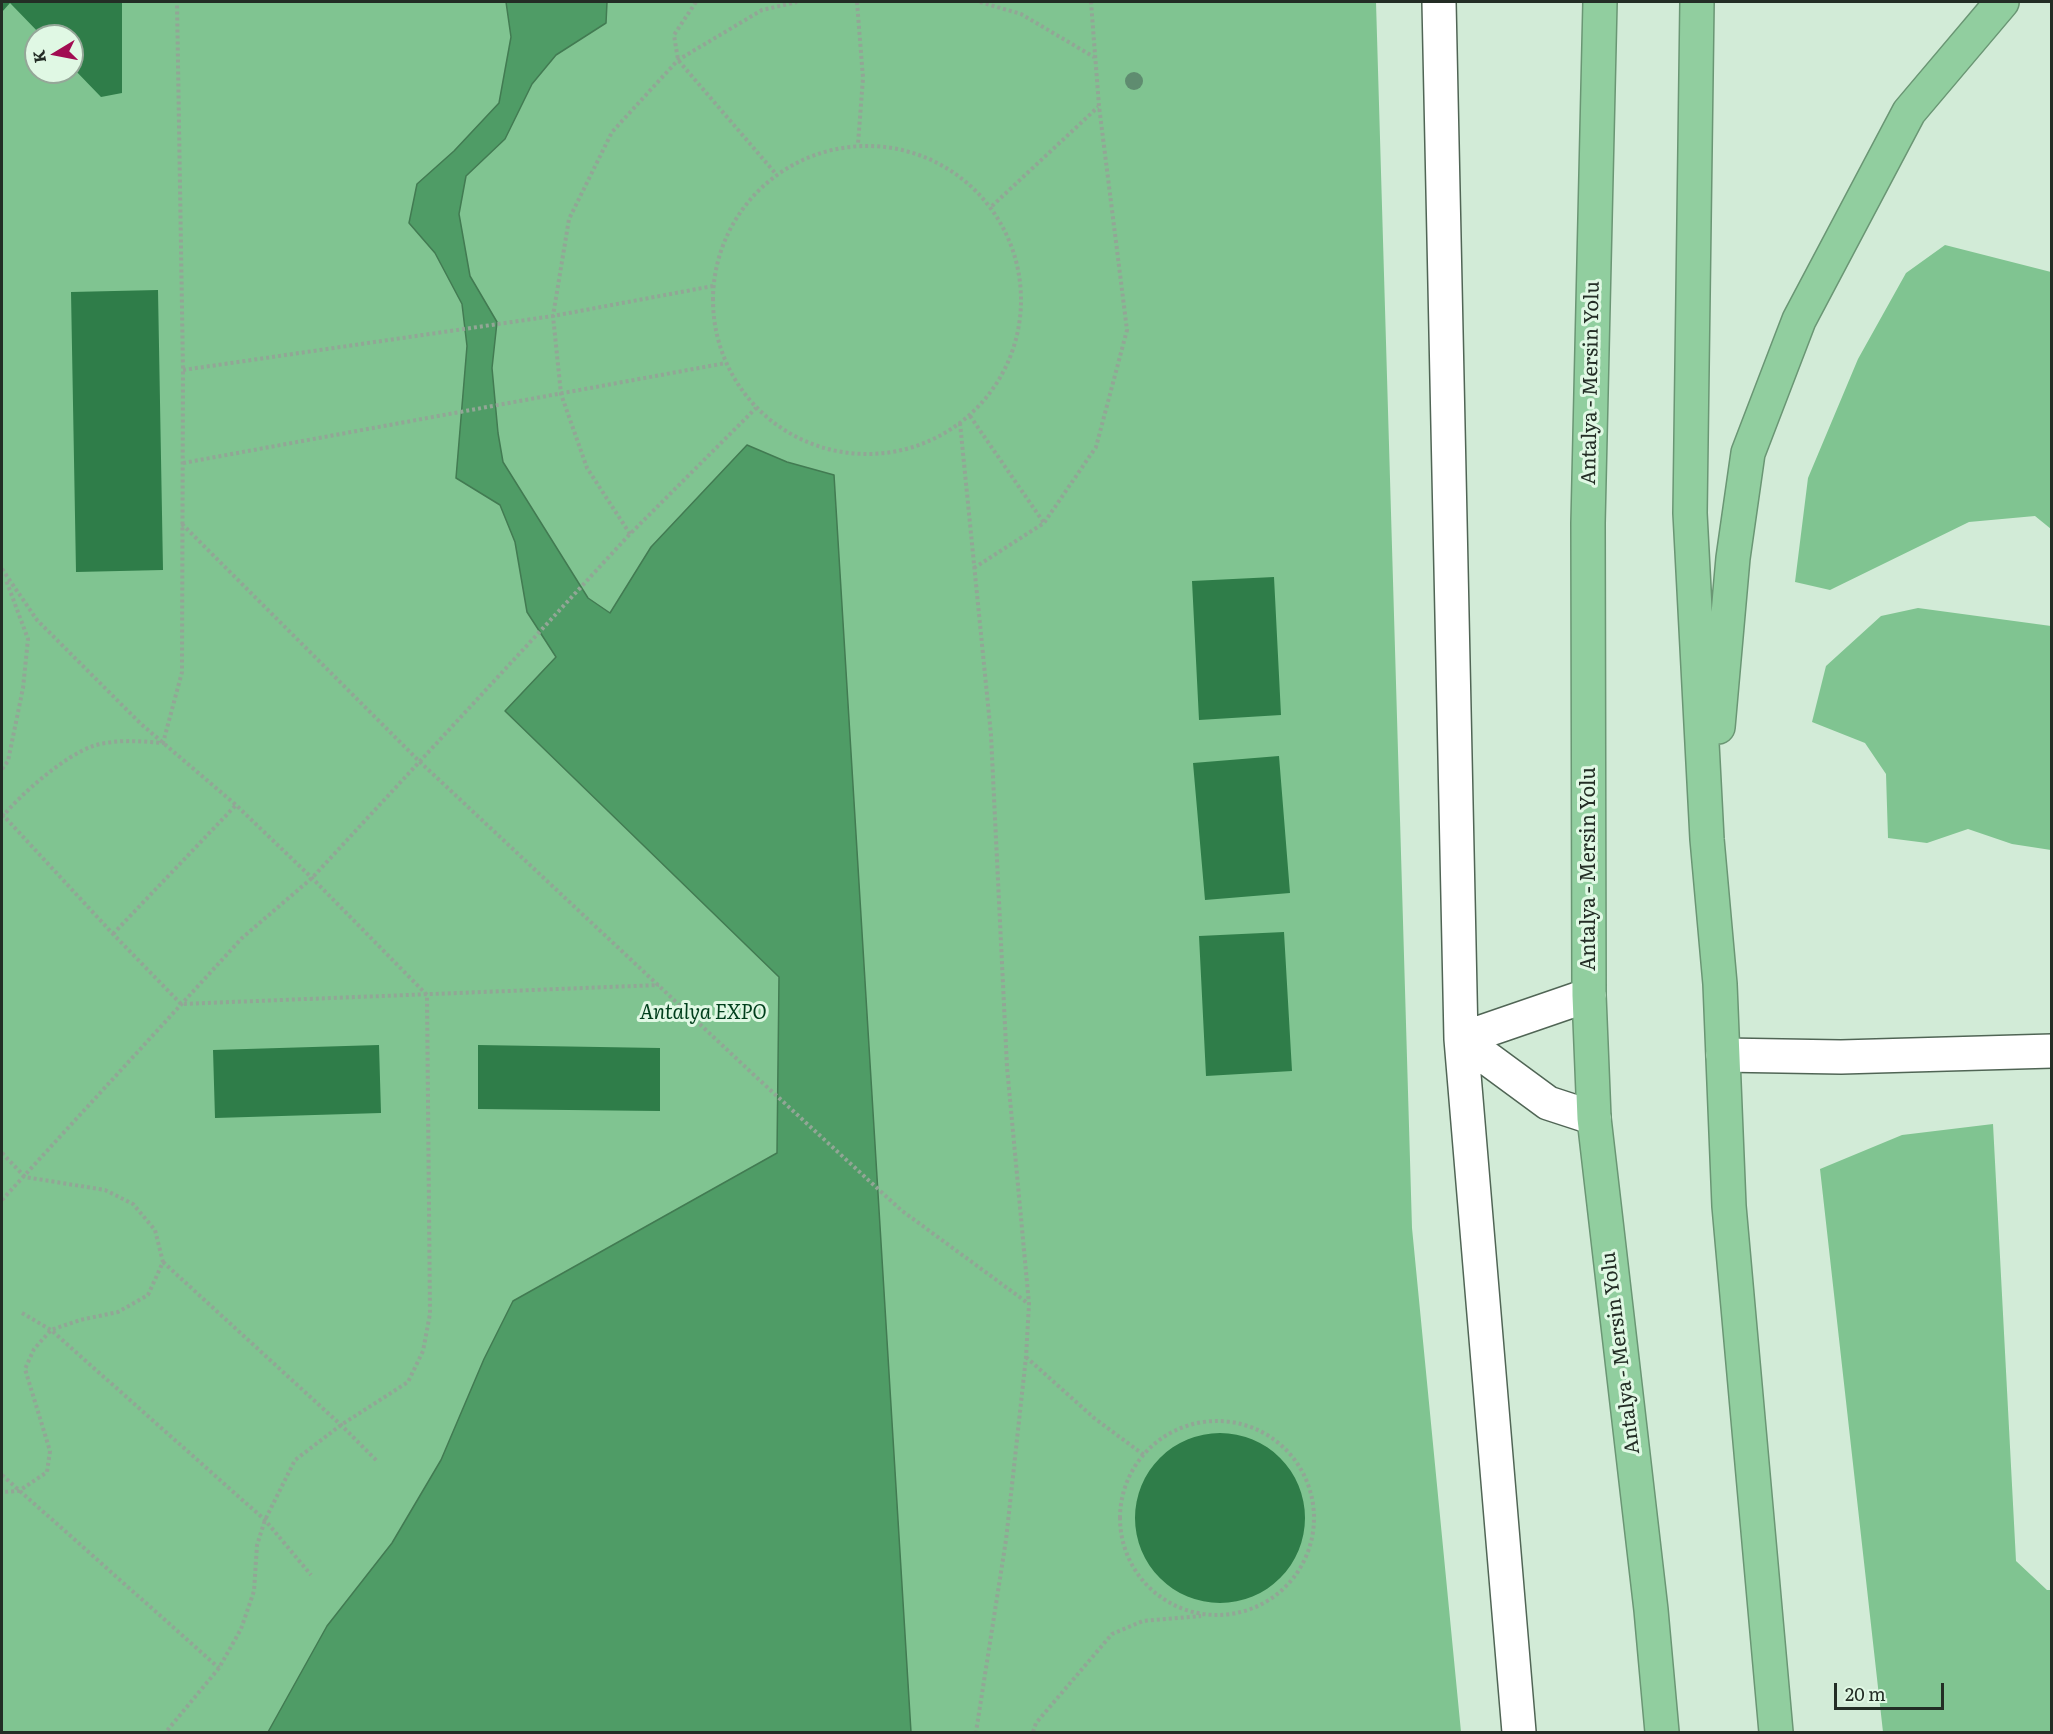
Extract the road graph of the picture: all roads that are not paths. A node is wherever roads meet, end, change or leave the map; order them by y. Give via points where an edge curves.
1 (1438, 2) edge
2 (1600, 2) edge
3 (1697, 2) edge
4 (2002, 2) edge
5 (1707, 839) junction
6 (1588, 995) junction
7 (1461, 1039) junction
8 (2052, 1050) edge
9 (1723, 1055) junction
10 (1594, 1118) junction
11 (1520, 1732) edge
12 (1662, 1732) edge
13 (1776, 1732) edge

1 - 7 lane
2 - 6 highway, Antalya - Mersin Yolu via 1588,524
3 - 5 highway via 1689,513
4 - 5 highway via 1909,112 1799,320 1748,453 1733,558
5 - 9 highway
6 - 7 lane
6 - 10 highway, Antalya - Mersin Yolu
7 - 10 lane via 1548,1103
7 - 11 lane
8 - 9 lane via 1841,1057
9 - 13 highway via 1729,1206
10 - 12 highway, Antalya - Mersin Yolu

